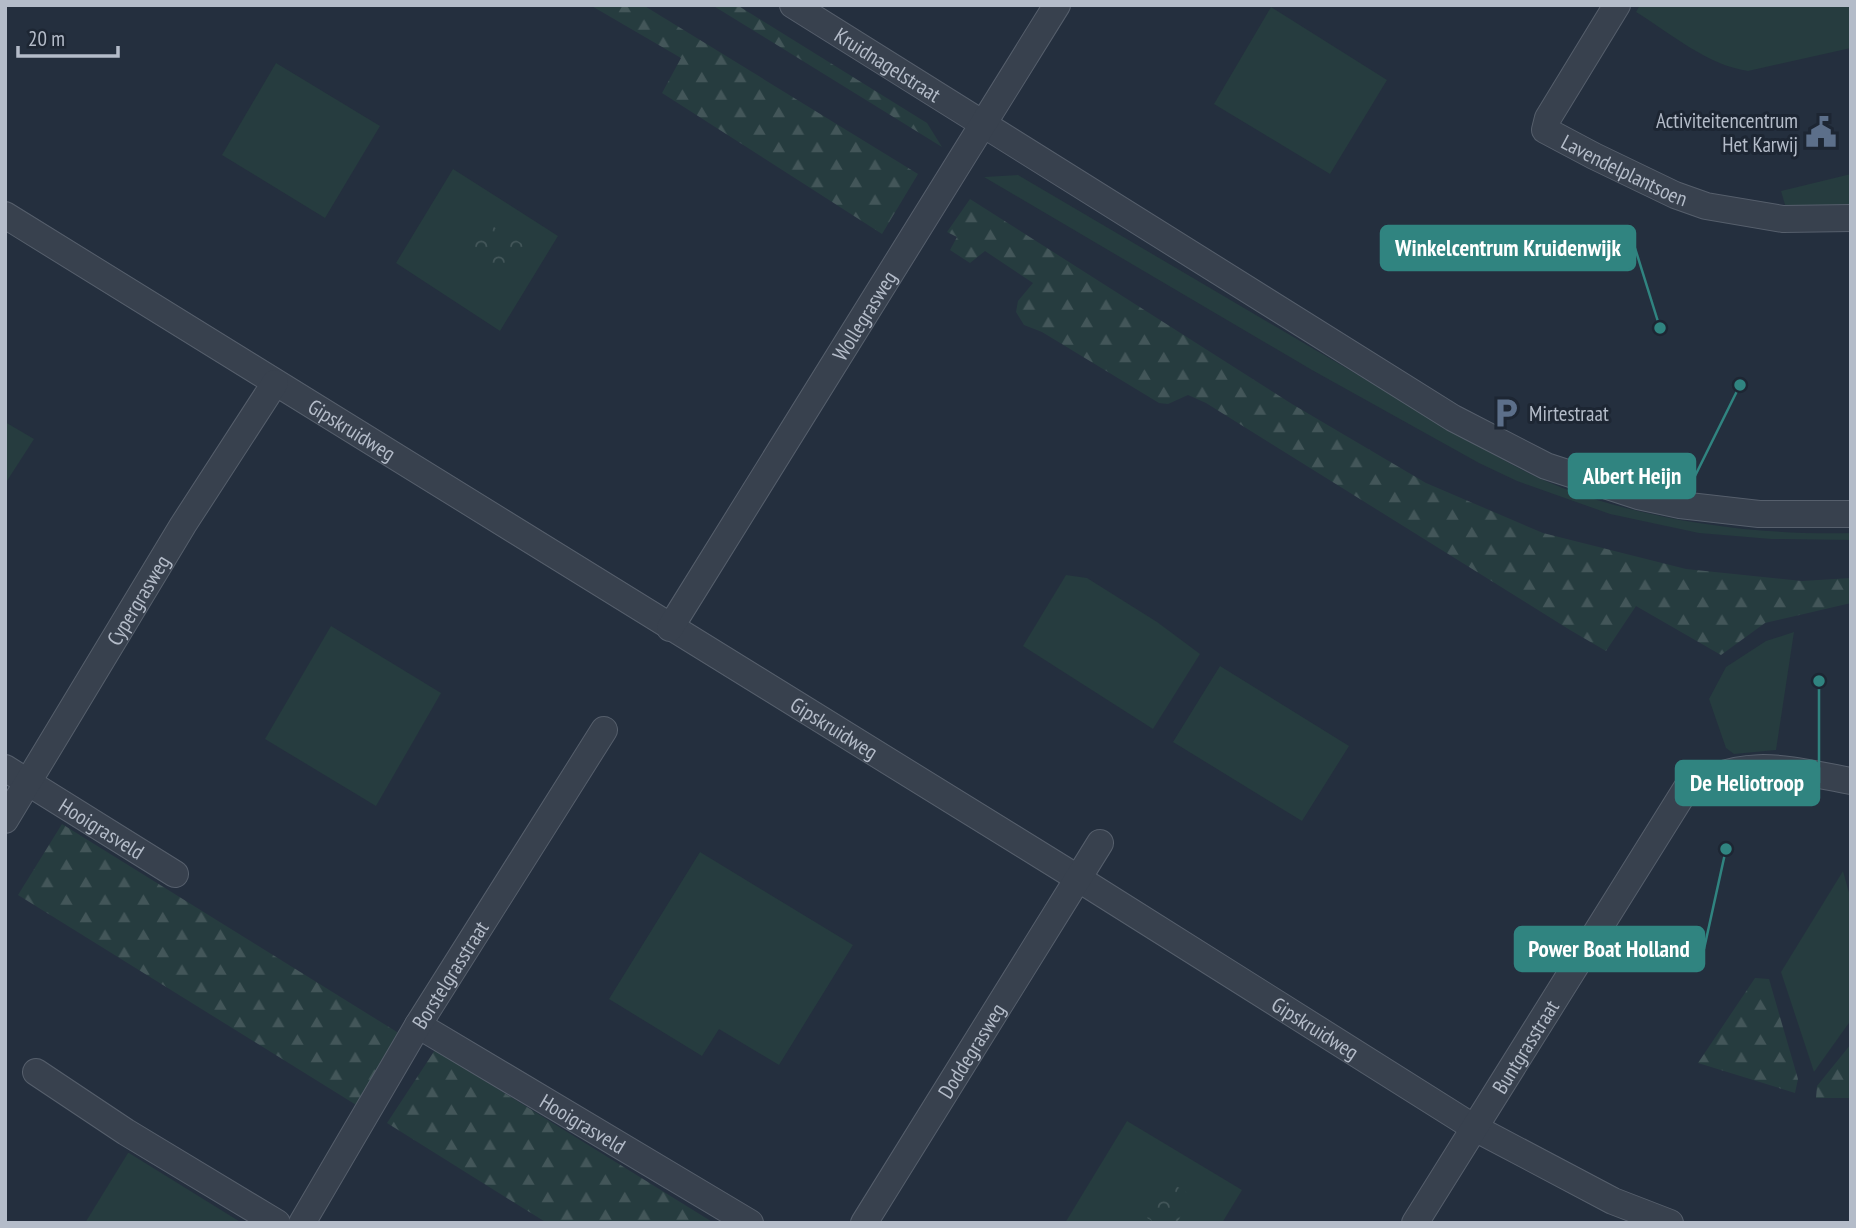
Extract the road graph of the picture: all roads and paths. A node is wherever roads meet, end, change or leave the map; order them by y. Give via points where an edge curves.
1 (793, 5) edge
2 (1057, 5) edge
3 (1613, 7) edge
4 (983, 125) junction
5 (5, 215) edge
6 (1851, 218) edge
7 (275, 383) junction
8 (1851, 514) edge
9 (670, 628) junction
10 (604, 730) dead end
11 (5, 768) edge
12 (29, 781) junction
13 (1851, 781) edge
14 (5, 820) edge
15 (1100, 843) dead end
16 (175, 873) dead end
17 (1079, 879) junction
18 (418, 1025) junction
19 (36, 1072) dead end
20 (1473, 1127) junction
21 (276, 1223) edge
22 (302, 1223) edge
23 (750, 1223) edge
24 (864, 1223) edge
25 (1415, 1223) edge
26 (1670, 1223) edge

1 - 4 street, Kruidnagelstraat
2 - 4 street, Wollegrasweg
3 - 6 street, Lavendelplantsoen via 1545,130 1617,168 1706,206 1783,219
4 - 8 street via 1453,418 1546,466 1680,505 1759,514
4 - 9 street, Wollegrasweg
5 - 7 street, Gipskruidweg
7 - 9 street, Gipskruidweg
7 - 12 street, Cypergrasweg via 183,525
9 - 17 street, Gipskruidweg
10 - 18 street, Borstelgrasstraat
11 - 12 street, Hooigrasveld
12 - 14 street, Cypergrasweg
12 - 16 street, Hooigrasveld
13 - 20 street, Buntgrasstraat via 1771,767 1711,776 1686,789
15 - 17 street, Doddegrasweg
17 - 20 street, Gipskruidweg
17 - 24 street, Doddegrasweg
18 - 22 street, Borstelgrasstraat
18 - 23 street, Hooigrasveld
19 - 21 street
20 - 25 street, Buntgrasstraat
20 - 26 street, Gipskruidweg via 1613,1201

